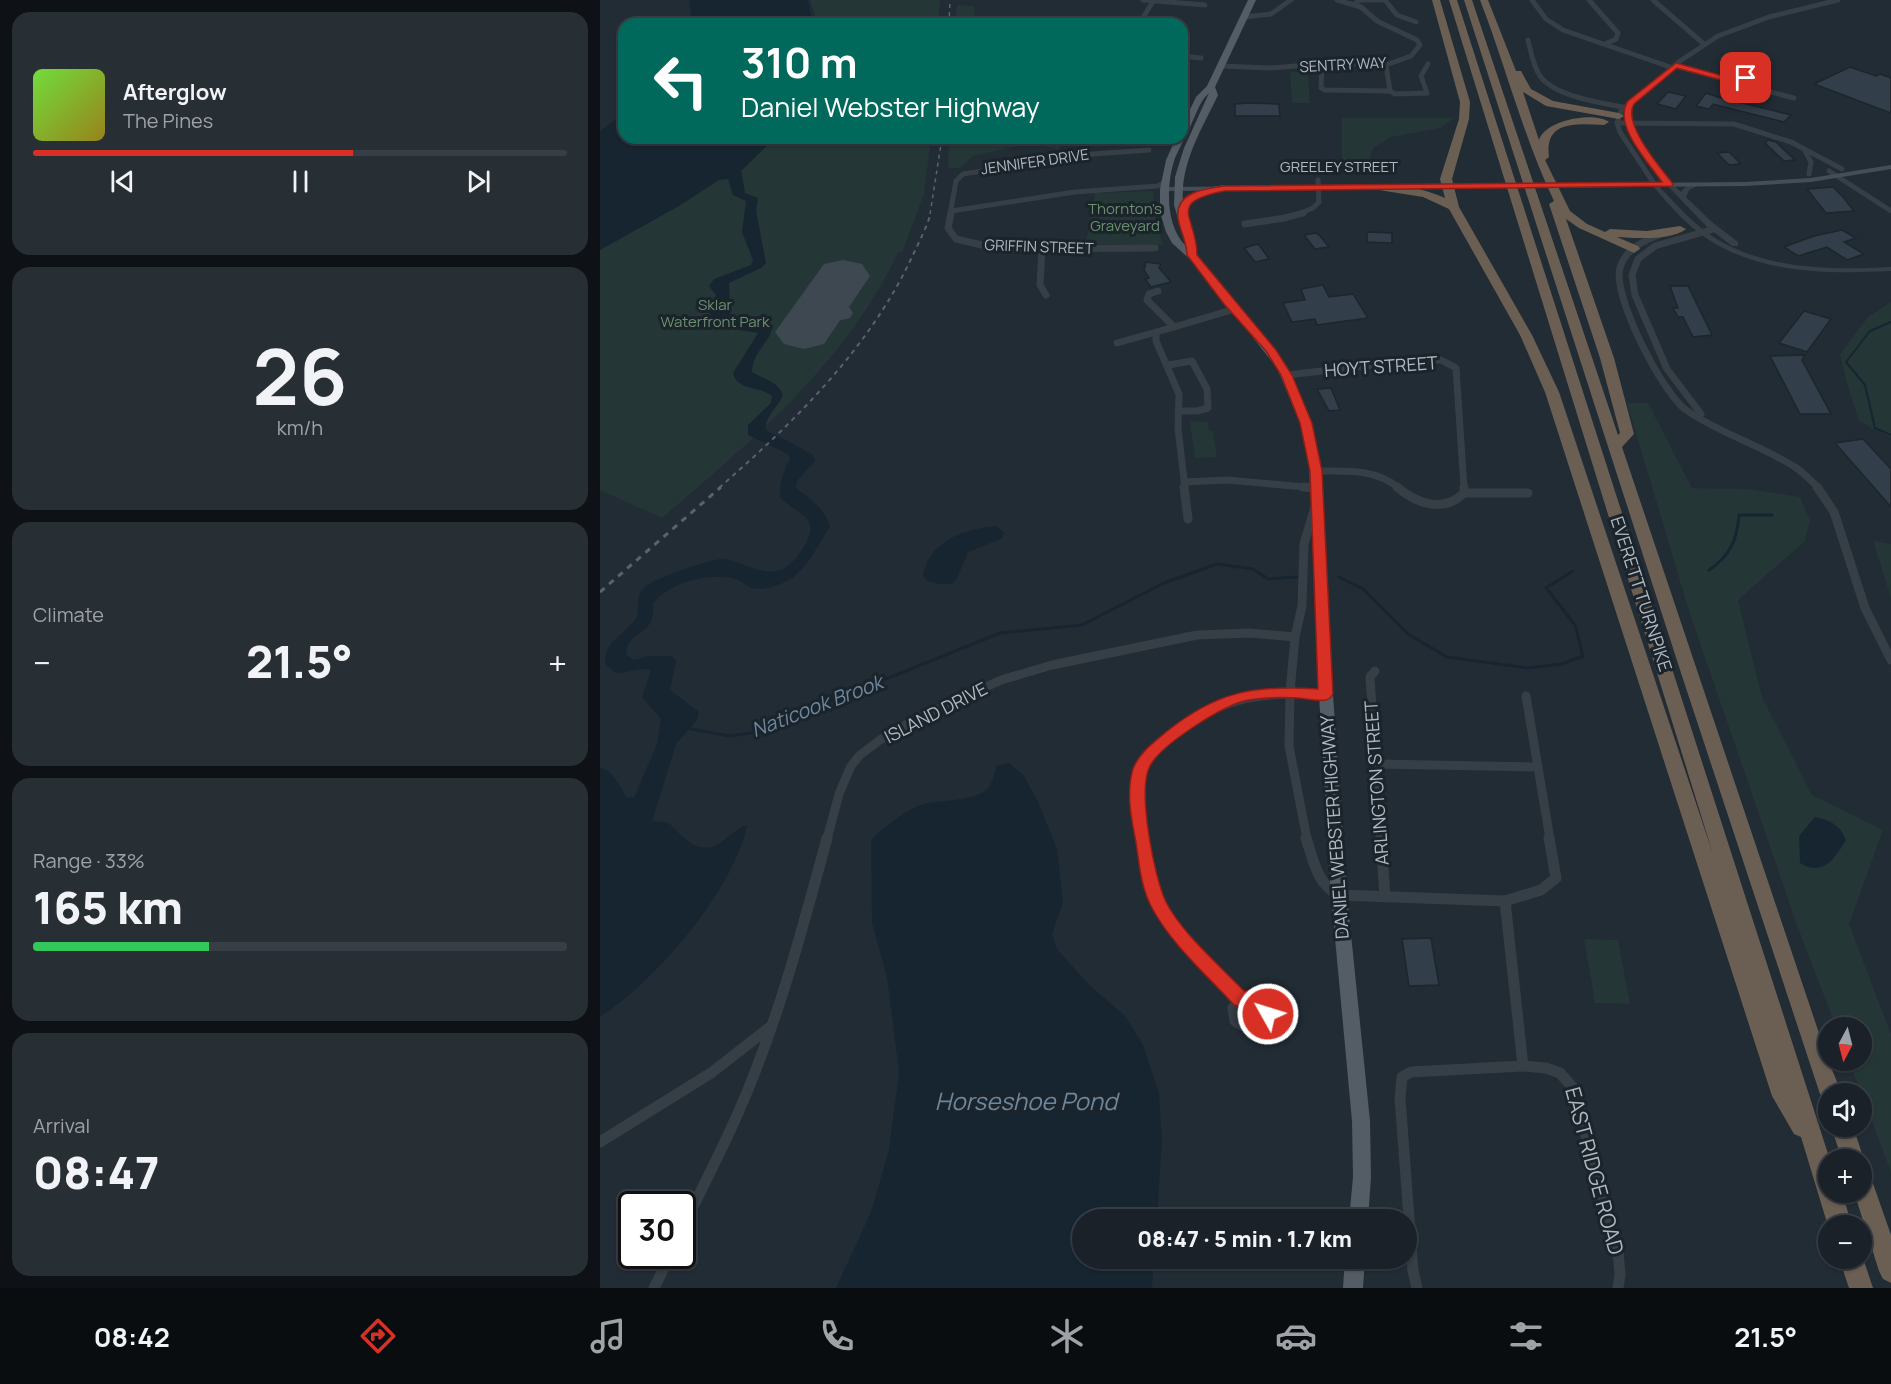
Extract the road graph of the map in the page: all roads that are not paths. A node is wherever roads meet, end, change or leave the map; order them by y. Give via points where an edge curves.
1 (1143, 0) edge
2 (1154, 0) edge
3 (1252, 0) edge
4 (1291, 0) edge
5 (1337, 0) edge
6 (1385, 0) edge
7 (1436, 0) edge
8 (1453, 0) edge
9 (1468, 0) edge
10 (1484, 0) edge
11 (1532, 0) edge
12 (1589, 0) edge
13 (1653, 0) edge
14 (1838, 0) edge
15 (1357, 2) edge
16 (1205, 4) dead end
17 (1245, 17) junction
18 (1143, 18) edge
19 (1416, 22) dead end
20 (1528, 40) dead end
21 (1607, 43) junction
22 (1704, 44) junction
23 (1188, 57) edge
24 (1201, 58) dead end
25 (1506, 58) junction
26 (1322, 64) junction
27 (1428, 64) dead end
28 (1386, 65) junction
29 (1674, 67) junction
30 (1220, 68) junction
31 (1740, 83) junction
32 (1211, 87) junction
33 (1762, 90) junction
34 (1390, 91) junction
35 (1794, 98) dead end
36 (1628, 108) junction
37 (1623, 120) junction
38 (1188, 122) edge
39 (1791, 142) junction
40 (1177, 144) edge
41 (1149, 150) dead end
42 (1891, 160) edge
43 (1891, 167) edge
44 (1842, 169) junction
45 (1545, 170) junction
46 (1809, 174) junction
47 (1832, 174) junction
48 (1665, 181) junction
49 (1652, 182) junction
50 (1446, 183) junction
51 (1319, 184) junction
52 (1523, 184) junction
53 (1698, 184) junction
54 (1179, 185) junction
55 (1162, 186) junction
56 (1379, 187) junction
57 (1224, 188) junction
58 (1553, 192) junction
59 (1682, 198) junction
60 (1453, 207) junction
61 (951, 211) junction
62 (1891, 211) edge
63 (1182, 216) junction
64 (1245, 224) dead end
65 (1696, 226) junction
66 (1592, 229) junction
67 (1680, 229) junction
68 (1714, 229) junction
69 (1703, 232) junction
70 (1042, 249) junction
71 (1155, 249) dead end
72 (1638, 252) junction
73 (1192, 255) junction
74 (1758, 257) junction
75 (1891, 269) edge
76 (1158, 291) dead end
77 (1046, 295) dead end
78 (1235, 309) junction
79 (1174, 327) junction
80 (1156, 333) junction
81 (1117, 344) dead end
82 (1168, 365) junction
83 (1287, 375) junction
84 (1178, 411) junction
85 (1704, 418) junction
86 (1615, 446) junction
87 (1316, 471) junction
88 (1184, 482) junction
89 (1464, 493) junction
90 (1528, 493) dead end
91 (1317, 495) junction
92 (1188, 519) dead end
93 (1295, 637) junction
94 (1891, 660) edge
95 (1375, 671) dead end
96 (1290, 692) junction
97 (1326, 694) junction
98 (1526, 696) dead end
99 (1376, 764) junction
100 (1538, 767) junction
101 (1338, 895) junction
102 (1385, 897) junction
103 (1505, 901) junction
104 (1240, 1000) dead end
105 (772, 1026) junction
106 (1523, 1066) junction
107 (1827, 1083) edge
108 (600, 1142) edge
109 (1815, 1147) junction
110 (1818, 1156) edge
111 (696, 1200) edge
112 (1869, 1203) edge
113 (1359, 1209) edge
114 (664, 1269) edge
115 (1354, 1269) edge
116 (1855, 1269) edge
117 (1891, 1270) edge
118 (654, 1288) edge
119 (1353, 1288) edge
120 (1417, 1288) edge
121 (1618, 1288) edge
122 (1861, 1288) edge

1 - 2 street
2 - 16 street
2 - 18 street
3 - 17 main road, DANIEL WEBSTER HIGHWAY
4 - 17 street via 1267,15
5 - 15 street, SENTRY WAY
6 - 15 street
6 - 19 street via 1397,15
7 - 50 highway via 1465,102 1464,120
8 - 52 highway, EVERETT TURNPIKE via 1507,169
9 - 52 highway, EVERETT TURNPIKE
10 - 25 highway
11 - 21 street via 1553,25
12 - 21 street via 1618,33 1616,39
13 - 22 street
14 - 22 street via 1749,24
15 - 28 street, SENTRY WAY via 1377,21 1419,42 1411,56
17 - 30 main road, DANIEL WEBSTER HIGHWAY
20 - 36 street via 1546,84
21 - 29 street via 1634,56
22 - 29 street
23 - 24 street
25 - 37 highway via 1535,97
25 - 45 highway
26 - 28 street, SENTRY WAY
26 - 30 street, SENTRY WAY via 1265,70
26 - 34 street via 1321,88 1325,90
27 - 34 street via 1420,76 1427,93
28 - 34 street
29 - 31 street
29 - 36 street
30 - 32 main road, DANIEL WEBSTER HIGHWAY
31 - 33 street
31 - 33 street via 1746,78 1762,79 1769,86
32 - 38 main road, DANIEL WEBSTER HIGHWAY via 1200,97
32 - 54 main road, DANIEL WEBSTER HIGHWAY via 1214,95 1187,154
33 - 35 street
36 - 37 street via 1620,111
37 - 39 street via 1734,124
37 - 45 highway via 1576,122 1552,128 1543,141
37 - 48 street
37 - 49 street via 1620,132
39 - 44 street
39 - 46 street via 1811,158
40 - 55 main road, DANIEL WEBSTER HIGHWAY
41 - 61 street, JENNIFER DRIVE via 971,171 956,181
42 - 44 main road
43 - 47 main road
44 - 47 main road
45 - 58 highway
46 - 47 main road
46 - 48 main road
47 - 53 main road via 1786,182
47 - 62 street
48 - 49 main road, GREELEY STREET
48 - 53 main road
48 - 59 street
49 - 52 main road, GREELEY STREET
49 - 65 street
50 - 51 main road, GREELEY STREET
50 - 52 main road, GREELEY STREET
50 - 56 main road, GREELEY STREET
50 - 60 highway
51 - 54 main road, GREELEY STREET
51 - 56 main road, GREELEY STREET
51 - 57 main road, GREELEY STREET
51 - 64 street via 1319,202 1309,212
52 - 86 highway, EVERETT TURNPIKE
52 - 109 highway, EVERETT TURNPIKE
53 - 59 street via 1686,189
54 - 55 main road, GREELEY STREET
54 - 57 main road, GREELEY STREET
54 - 63 main road, DANIEL WEBSTER HIGHWAY
55 - 61 street, GREELEY STREET via 1075,192
55 - 73 main road, DANIEL WEBSTER HIGHWAY via 1171,232 1180,247
56 - 60 highway via 1423,192
57 - 63 main road via 1192,196
58 - 66 highway via 1565,213
58 - 86 highway via 1628,434
59 - 68 street
60 - 109 highway via 1526,335 1552,392 1783,1096
61 - 70 street, GRIFFIN STREET via 948,228 956,239 999,249
63 - 73 main road, DANIEL WEBSTER HIGHWAY
65 - 67 street
65 - 69 street
66 - 67 highway via 1647,235
66 - 72 highway
67 - 72 street via 1650,238
68 - 69 street
68 - 74 street
69 - 72 street
69 - 74 street via 1734,251
70 - 71 street, GRIFFIN STREET
70 - 77 street via 1040,285
72 - 85 street via 1632,275 1635,295 1667,369
72 - 85 street via 1625,257 1620,267 1620,284 1652,367 1674,400
73 - 78 main road, DANIEL WEBSTER HIGHWAY
74 - 75 street via 1824,270
76 - 79 street via 1149,294 1147,300
78 - 79 street
78 - 83 main road, DANIEL WEBSTER HIGHWAY
79 - 80 street
80 - 81 street
80 - 82 street
82 - 84 street via 1179,394
82 - 84 street via 1192,361 1208,389 1208,408
83 - 87 main road, DANIEL WEBSTER HIGHWAY via 1306,423
83 - 89 street, HOYT STREET via 1416,360 1453,364 1457,372
84 - 88 street
85 - 94 street via 1796,468 1821,490 1834,512 1865,608
86 - 107 highway, EVERETT TURNPIKE
87 - 89 street via 1375,474 1425,503 1450,502
87 - 91 main road, DANIEL WEBSTER HIGHWAY
88 - 91 street via 1227,480
88 - 92 street
89 - 90 street
91 - 93 street via 1306,532 1300,621
91 - 97 main road, DANIEL WEBSTER HIGHWAY
93 - 96 street
93 - 105 street, ISLAND DRIVE via 1197,635 1026,671 918,718 867,750 851,766 839,794
95 - 99 street, ARLINGTON STREET via 1370,677
96 - 97 street
96 - 101 street via 1289,746 1304,830 1317,873 1330,891
96 - 104 street via 1227,700 1184,725 1150,753 1141,768 1137,788 1144,856 1158,904 1172,926
97 - 101 main road, DANIEL WEBSTER HIGHWAY
98 - 100 street
99 - 100 street
99 - 102 street, ARLINGTON STREET
100 - 103 street via 1556,878 1541,890
101 - 102 street
101 - 113 main road, DANIEL WEBSTER HIGHWAY via 1361,1121
102 - 103 street
103 - 106 street
105 - 108 street via 711,1073
105 - 111 street, ISLAND DRIVE via 744,1101
106 - 120 street, EAST RIDGE ROAD via 1411,1072 1402,1077 1400,1098
106 - 121 street, EAST RIDGE ROAD via 1558,1072 1566,1076 1575,1090 1599,1189 1618,1245
109 - 110 highway, EVERETT TURNPIKE
112 - 117 highway
114 - 118 street
115 - 119 main road
116 - 122 highway

